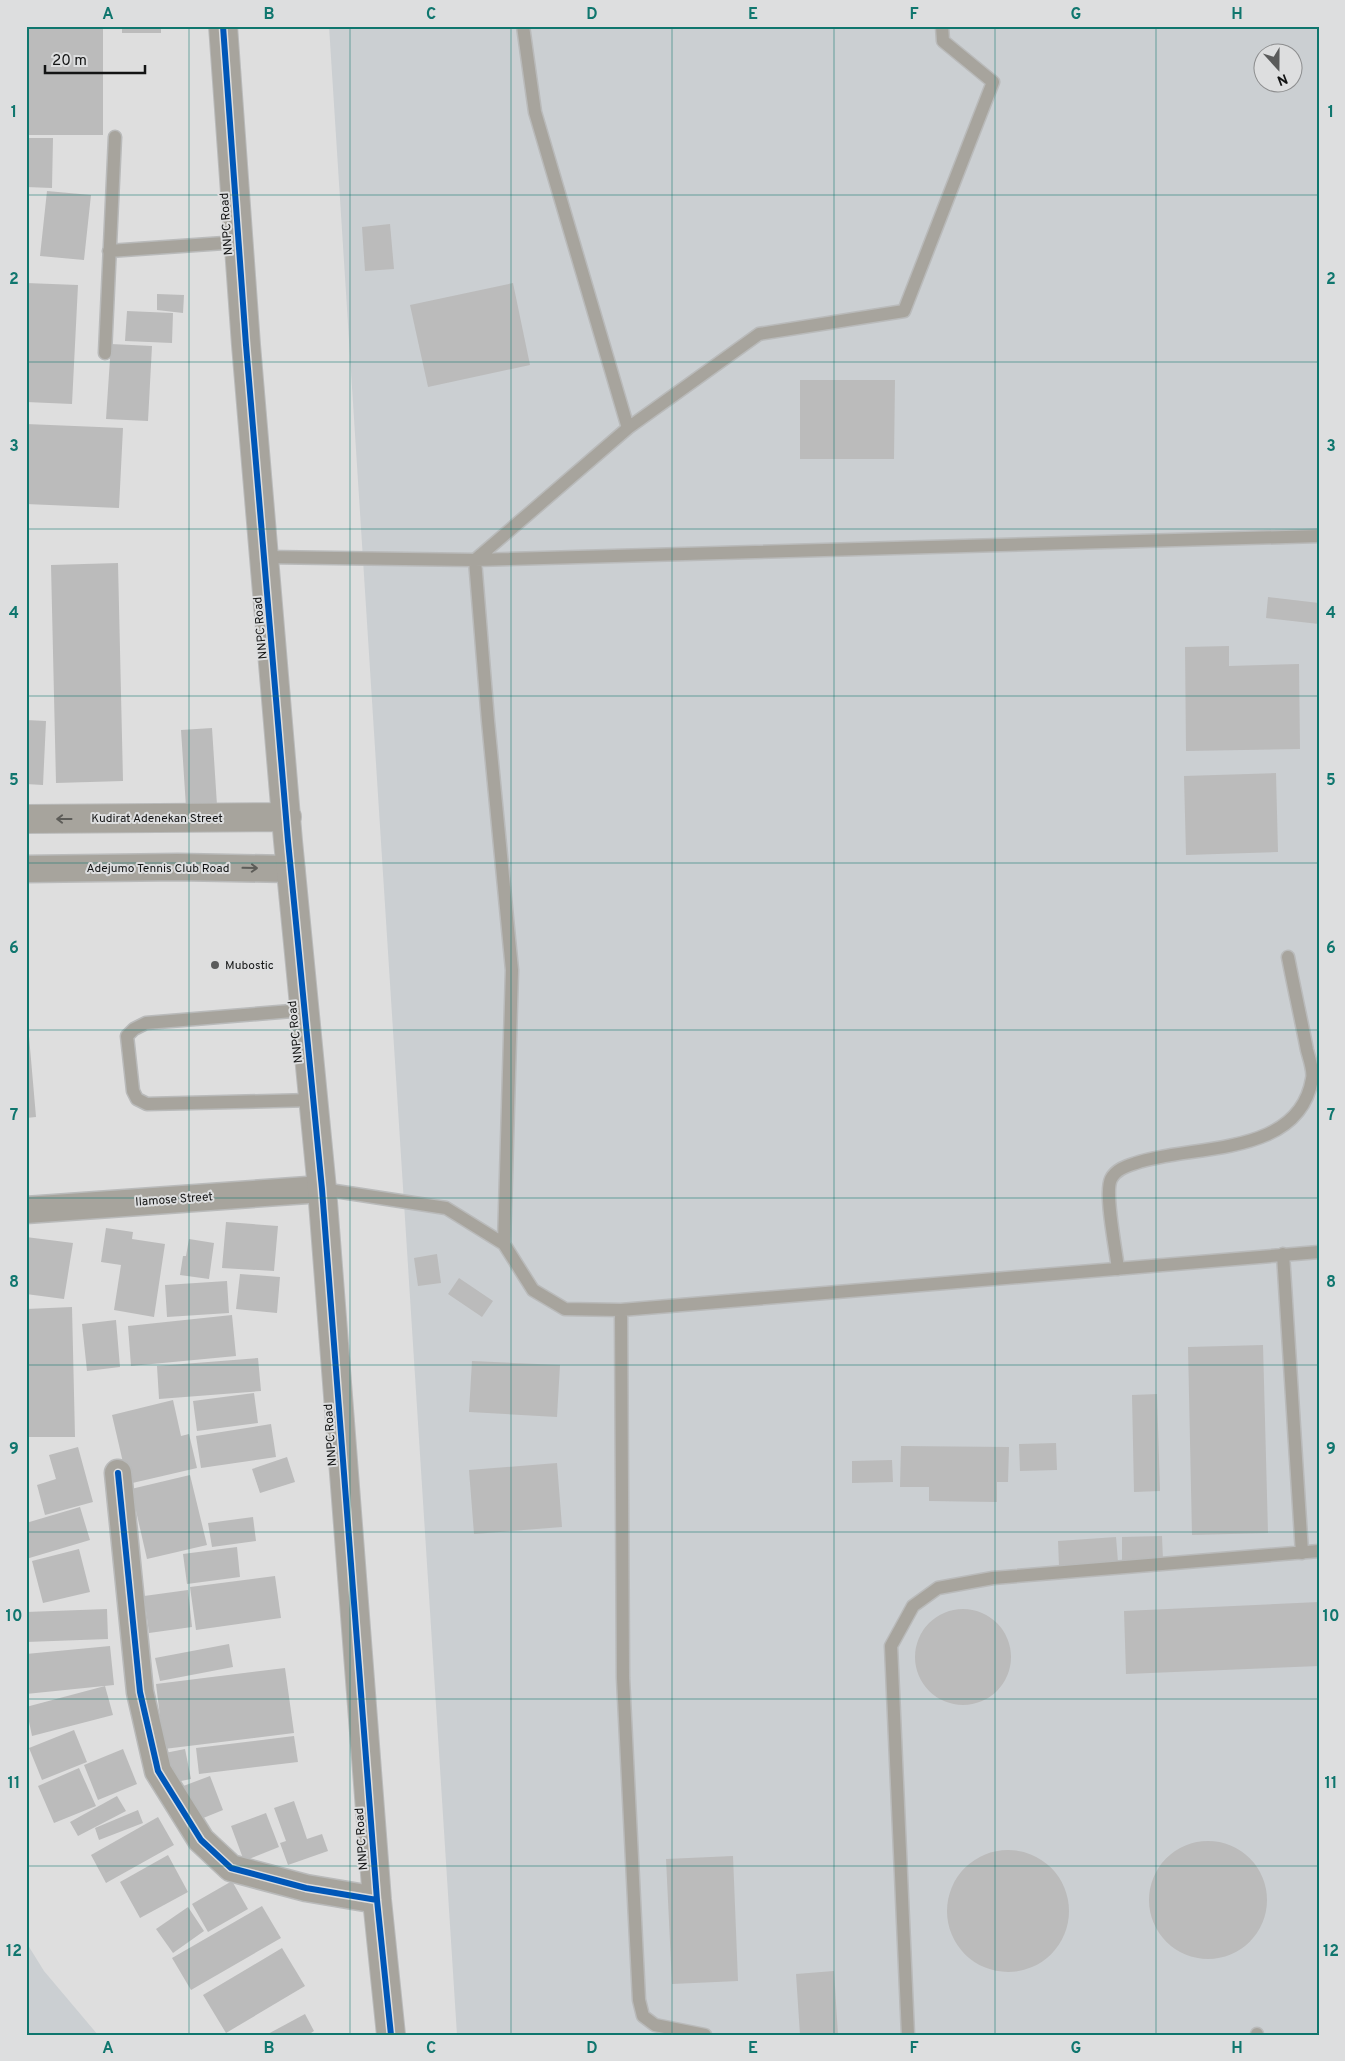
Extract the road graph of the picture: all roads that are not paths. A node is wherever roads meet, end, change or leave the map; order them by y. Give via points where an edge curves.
1 (223, 26) edge
2 (524, 26) edge
3 (942, 26) edge
4 (115, 137) dead end
5 (239, 242) junction
6 (109, 252) junction
7 (105, 353) dead end
8 (628, 428) junction
9 (1319, 536) edge
10 (265, 557) junction
11 (475, 560) junction
12 (287, 817) junction
13 (26, 819) edge
14 (26, 869) edge
15 (291, 869) junction
16 (1288, 956) dead end
17 (304, 1010) junction
18 (313, 1100) junction
19 (322, 1189) junction
20 (26, 1210) edge
21 (504, 1244) junction
22 (1319, 1252) edge
23 (1283, 1254) junction
24 (1118, 1269) junction
25 (621, 1310) junction
26 (118, 1473) dead end
27 (1319, 1551) edge
28 (1302, 1553) junction
29 (377, 1900) junction
30 (391, 2035) edge
31 (705, 2035) edge
32 (908, 2035) edge

1 - 5 street, NNPC Road
2 - 8 lane via 535,112
3 - 8 lane via 942,41 993,82 904,311 759,334
4 - 6 lane
5 - 6 lane
5 - 10 street, NNPC Road
6 - 7 lane
8 - 11 lane
9 - 11 lane
10 - 11 lane
10 - 12 street, NNPC Road
11 - 21 lane via 512,970
12 -> 13 street, Kudirat Adenekan Street
12 - 15 street, NNPC Road
14 -> 15 street, Adejumo Tennis Club Road
15 - 17 street, NNPC Road
16 - 24 lane via 1313,1078 1305,1100 1292,1119 1244,1144 1165,1156 1122,1168 1111,1178 1108,1192
17 - 18 street, NNPC Road
17 - 18 lane via 146,1022 127,1036 133,1091 137,1099 147,1104
18 - 19 street, NNPC Road
19 - 20 street, Ilamose Street
19 - 21 lane via 446,1208
19 - 29 street, NNPC Road
21 - 25 lane via 533,1290 565,1309
22 - 23 lane
23 - 24 lane
23 - 28 lane
24 - 25 lane
25 - 31 lane via 623,1678 639,2000 643,2016 655,2025
26 - 29 street via 140,1692 158,1771 200,1840 231,1868 306,1888
27 - 28 lane
28 - 32 lane via 993,1578 938,1588 912,1606 891,1646
29 - 30 street, NNPC Road

